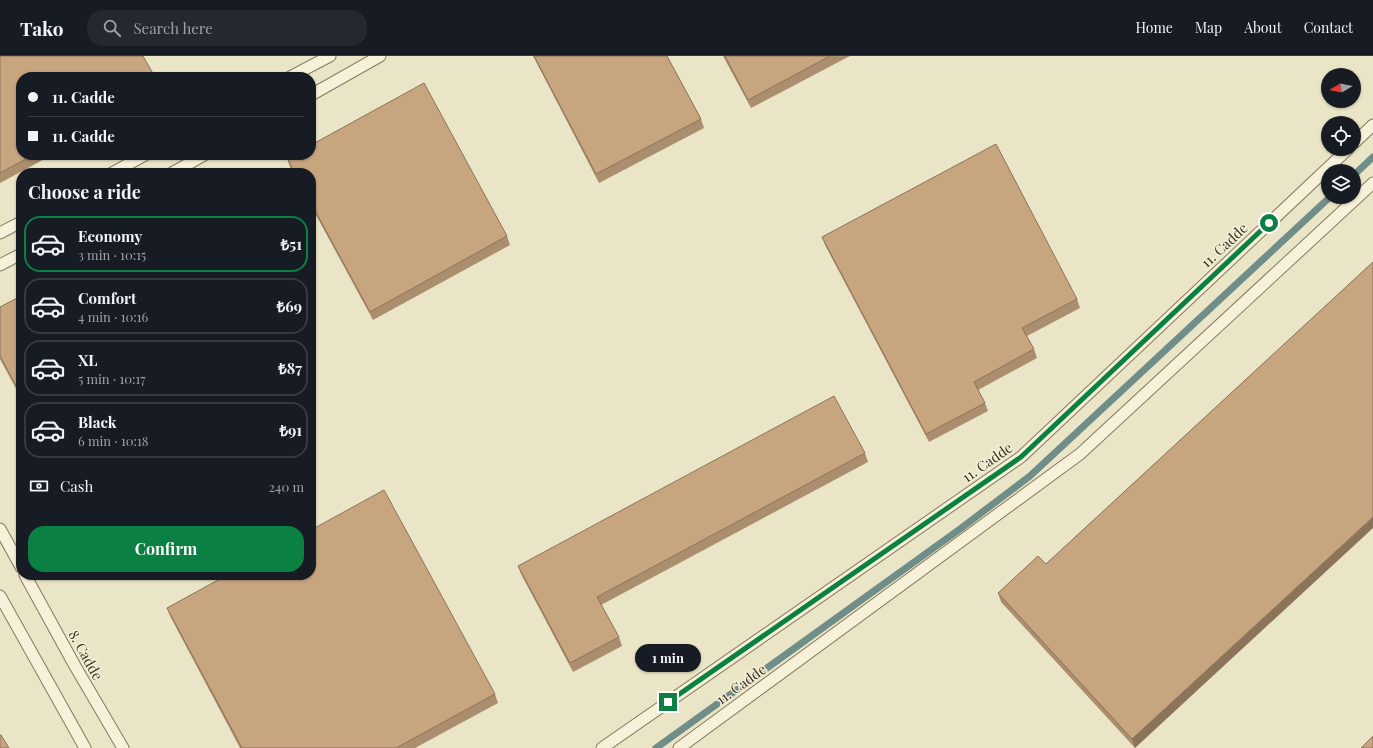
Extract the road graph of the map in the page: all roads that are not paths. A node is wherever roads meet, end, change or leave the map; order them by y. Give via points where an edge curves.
1 (330, 56) edge
2 (380, 56) edge
3 (300, 72) edge
4 (316, 92) edge
5 (1373, 126) edge
6 (1361, 137) edge
7 (1341, 156) edge
8 (136, 160) edge
9 (195, 160) edge
10 (121, 168) edge
11 (181, 168) edge
12 (1373, 183) edge
13 (16, 225) edge
14 (0, 233) edge
15 (16, 257) edge
16 (0, 265) edge
17 (0, 529) edge
18 (16, 558) edge
19 (28, 580) edge
20 (0, 596) edge
21 (85, 748) edge
22 (123, 748) edge
23 (602, 748) edge
24 (679, 748) edge

1 - 3 lane
2 - 4 lane
5 - 6 lane
7 - 23 lane, 11. Cadde via 1021,457
8 - 10 lane
9 - 11 lane
12 - 24 lane, 11. Cadde via 1080,454
13 - 14 lane
15 - 16 lane
17 - 18 lane
19 - 22 lane, 8. Cadde
20 - 21 lane

